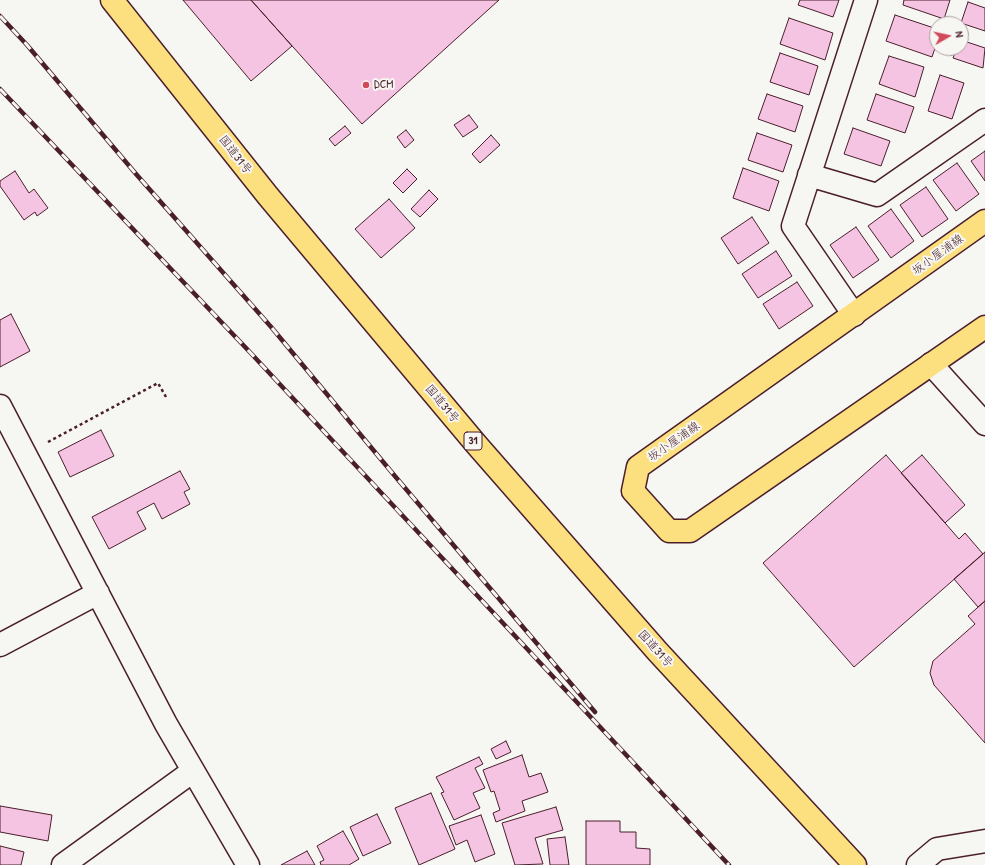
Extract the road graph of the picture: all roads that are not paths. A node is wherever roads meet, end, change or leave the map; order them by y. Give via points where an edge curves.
1 (112, 0) edge
2 (866, 0) edge
3 (985, 120) edge
4 (809, 175) junction
5 (985, 221) edge
6 (854, 314) junction
7 (985, 327) edge
8 (931, 364) junction
9 (0, 406) edge
10 (985, 424) edge
11 (98, 593) junction
12 (0, 645) edge
13 (193, 771) junction
14 (985, 841) edge
15 (63, 865) edge
16 (248, 865) edge
17 (854, 865) edge
18 (918, 865) edge

1 - 17 main road, 国道31号 / 31 via 268,196 476,444 658,652
2 - 4 street
3 - 4 street via 877,195
4 - 6 street via 793,226
5 - 6 main road, 坂小屋浦線
6 - 8 main road, 坂小屋浦線 via 638,467 633,490 669,531 690,532
7 - 8 main road, 坂小屋浦線
8 - 10 street
9 - 11 street
11 - 12 street
11 - 13 street
13 - 15 street
13 - 16 street
14 - 18 street via 937,849

